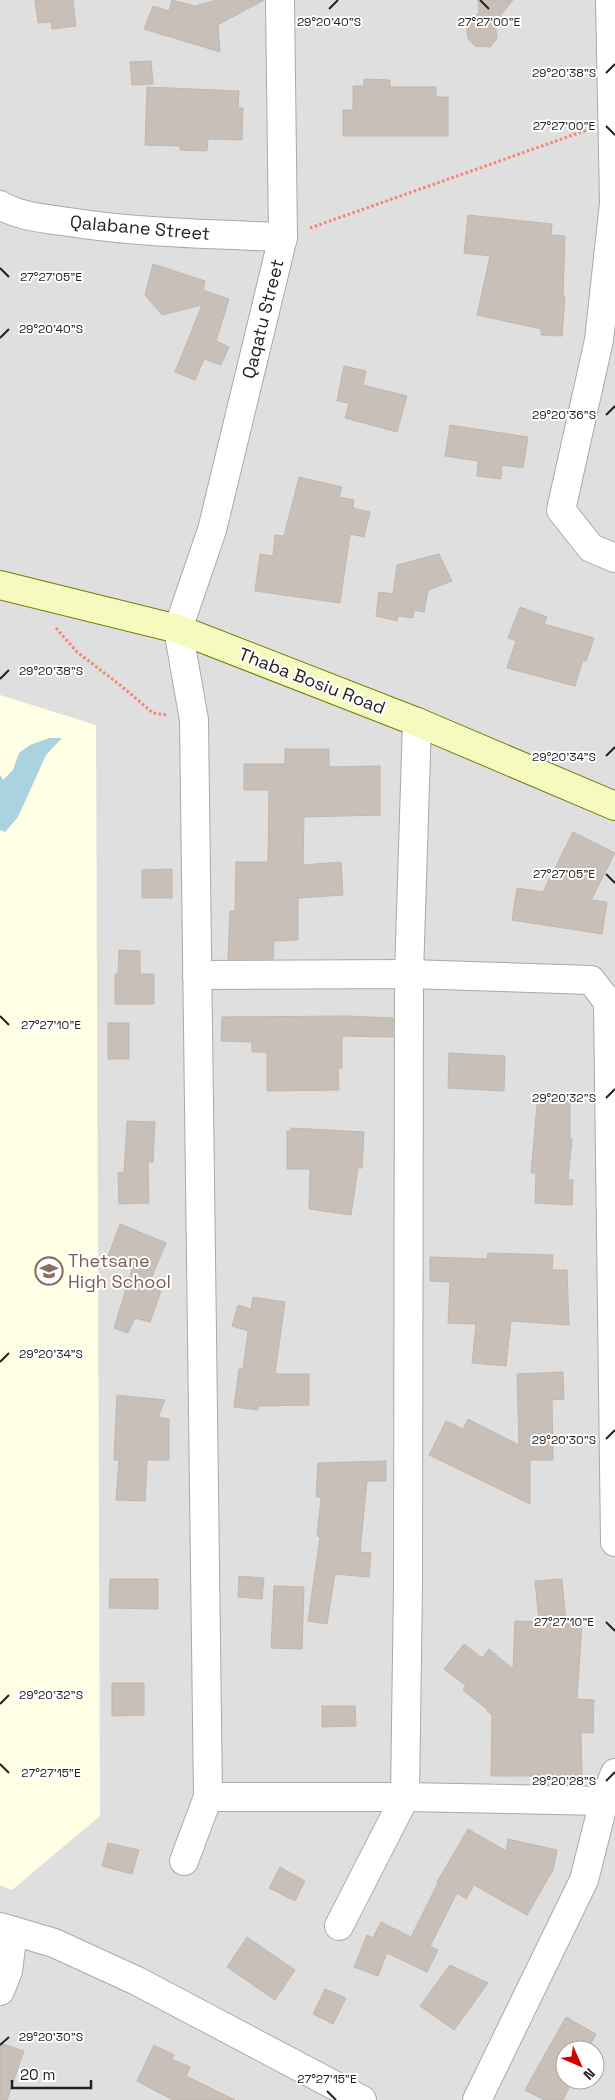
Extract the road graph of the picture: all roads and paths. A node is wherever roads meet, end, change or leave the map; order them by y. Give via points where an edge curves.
1 (280, 0) edge
2 (610, 0) edge
3 (612, 121) junction
4 (0, 205) edge
5 (283, 237) junction
6 (615, 558) edge
7 (0, 585) edge
8 (52, 623) dead end
9 (178, 629) junction
10 (194, 720) junction
11 (417, 722) junction
12 (615, 806) edge
13 (409, 974) junction
14 (197, 975) junction
15 (615, 1542) edge
16 (615, 1773) edge
17 (208, 1797) junction
18 (405, 1797) junction
19 (604, 1801) junction
20 (184, 1861) dead end
21 (339, 1926) dead end
22 (7, 1929) edge
23 (0, 1990) edge
24 (326, 2092) edge
25 (362, 2100) edge
26 (477, 2100) edge

1 - 5 street, Qaqatu Street
2 - 3 street
3 - 5 path
3 - 6 street via 614,203 599,340 561,510 591,548
4 - 5 street, Qalabane Street via 38,218 105,228
5 - 9 street, Qaqatu Street via 212,530
7 - 9 street, Thaba Bosiu Road
8 - 10 path via 76,652 153,713
9 - 10 street
9 - 11 street, Thaba Bosiu Road
10 - 14 street
11 - 12 street, Thaba Bosiu Road
11 - 13 street
13 - 14 street
13 - 15 street via 591,980 608,1002
13 - 18 street
14 - 17 street
16 - 19 street
17 - 18 street
17 - 20 street
18 - 19 street
18 - 21 street
19 - 26 street via 584,1880
22 - 23 street via 8,1971
22 - 24 street via 54,1943 137,1981
24 - 25 street

